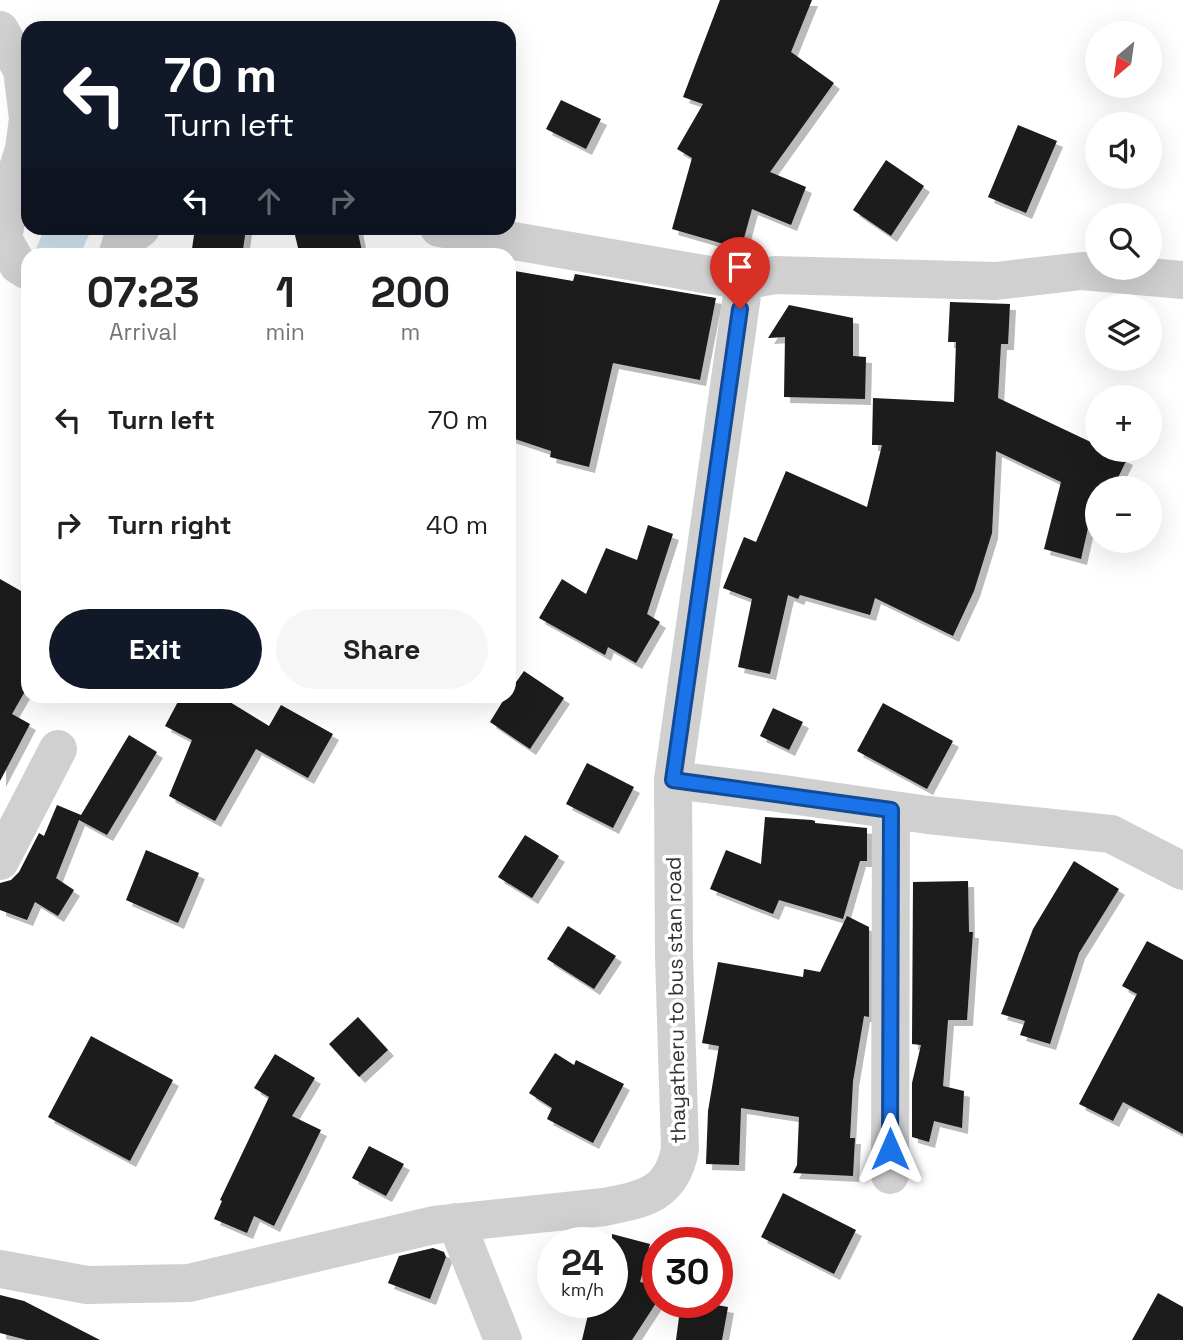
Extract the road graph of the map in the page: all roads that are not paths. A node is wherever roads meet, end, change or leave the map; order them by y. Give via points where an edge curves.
1 (0, 30) edge
2 (21, 68) edge
3 (21, 158) edge
4 (132, 235) edge
5 (479, 235) edge
6 (119, 248) edge
7 (21, 267) edge
8 (1183, 280) edge
9 (744, 281) junction
10 (58, 749) dead end
11 (673, 780) junction
12 (891, 810) junction
13 (0, 861) edge
14 (1183, 871) edge
15 (890, 1175) dead end
16 (456, 1222) junction
17 (0, 1269) edge
18 (503, 1340) edge

1 - 2 street
3 - 7 street via 3,239
4 - 6 street
5 - 9 street
8 - 9 street via 1082,271 996,281 775,275
9 - 11 street, thayatheru to bus stan road
10 - 13 street
11 - 12 street
11 - 16 street, thayatheru to bus stan road via 680,1149 676,1168 660,1191 632,1201
12 - 14 street via 1111,834
12 - 15 street
16 - 17 street, thayatheru to bus stan road via 189,1283 87,1285
16 - 18 street

